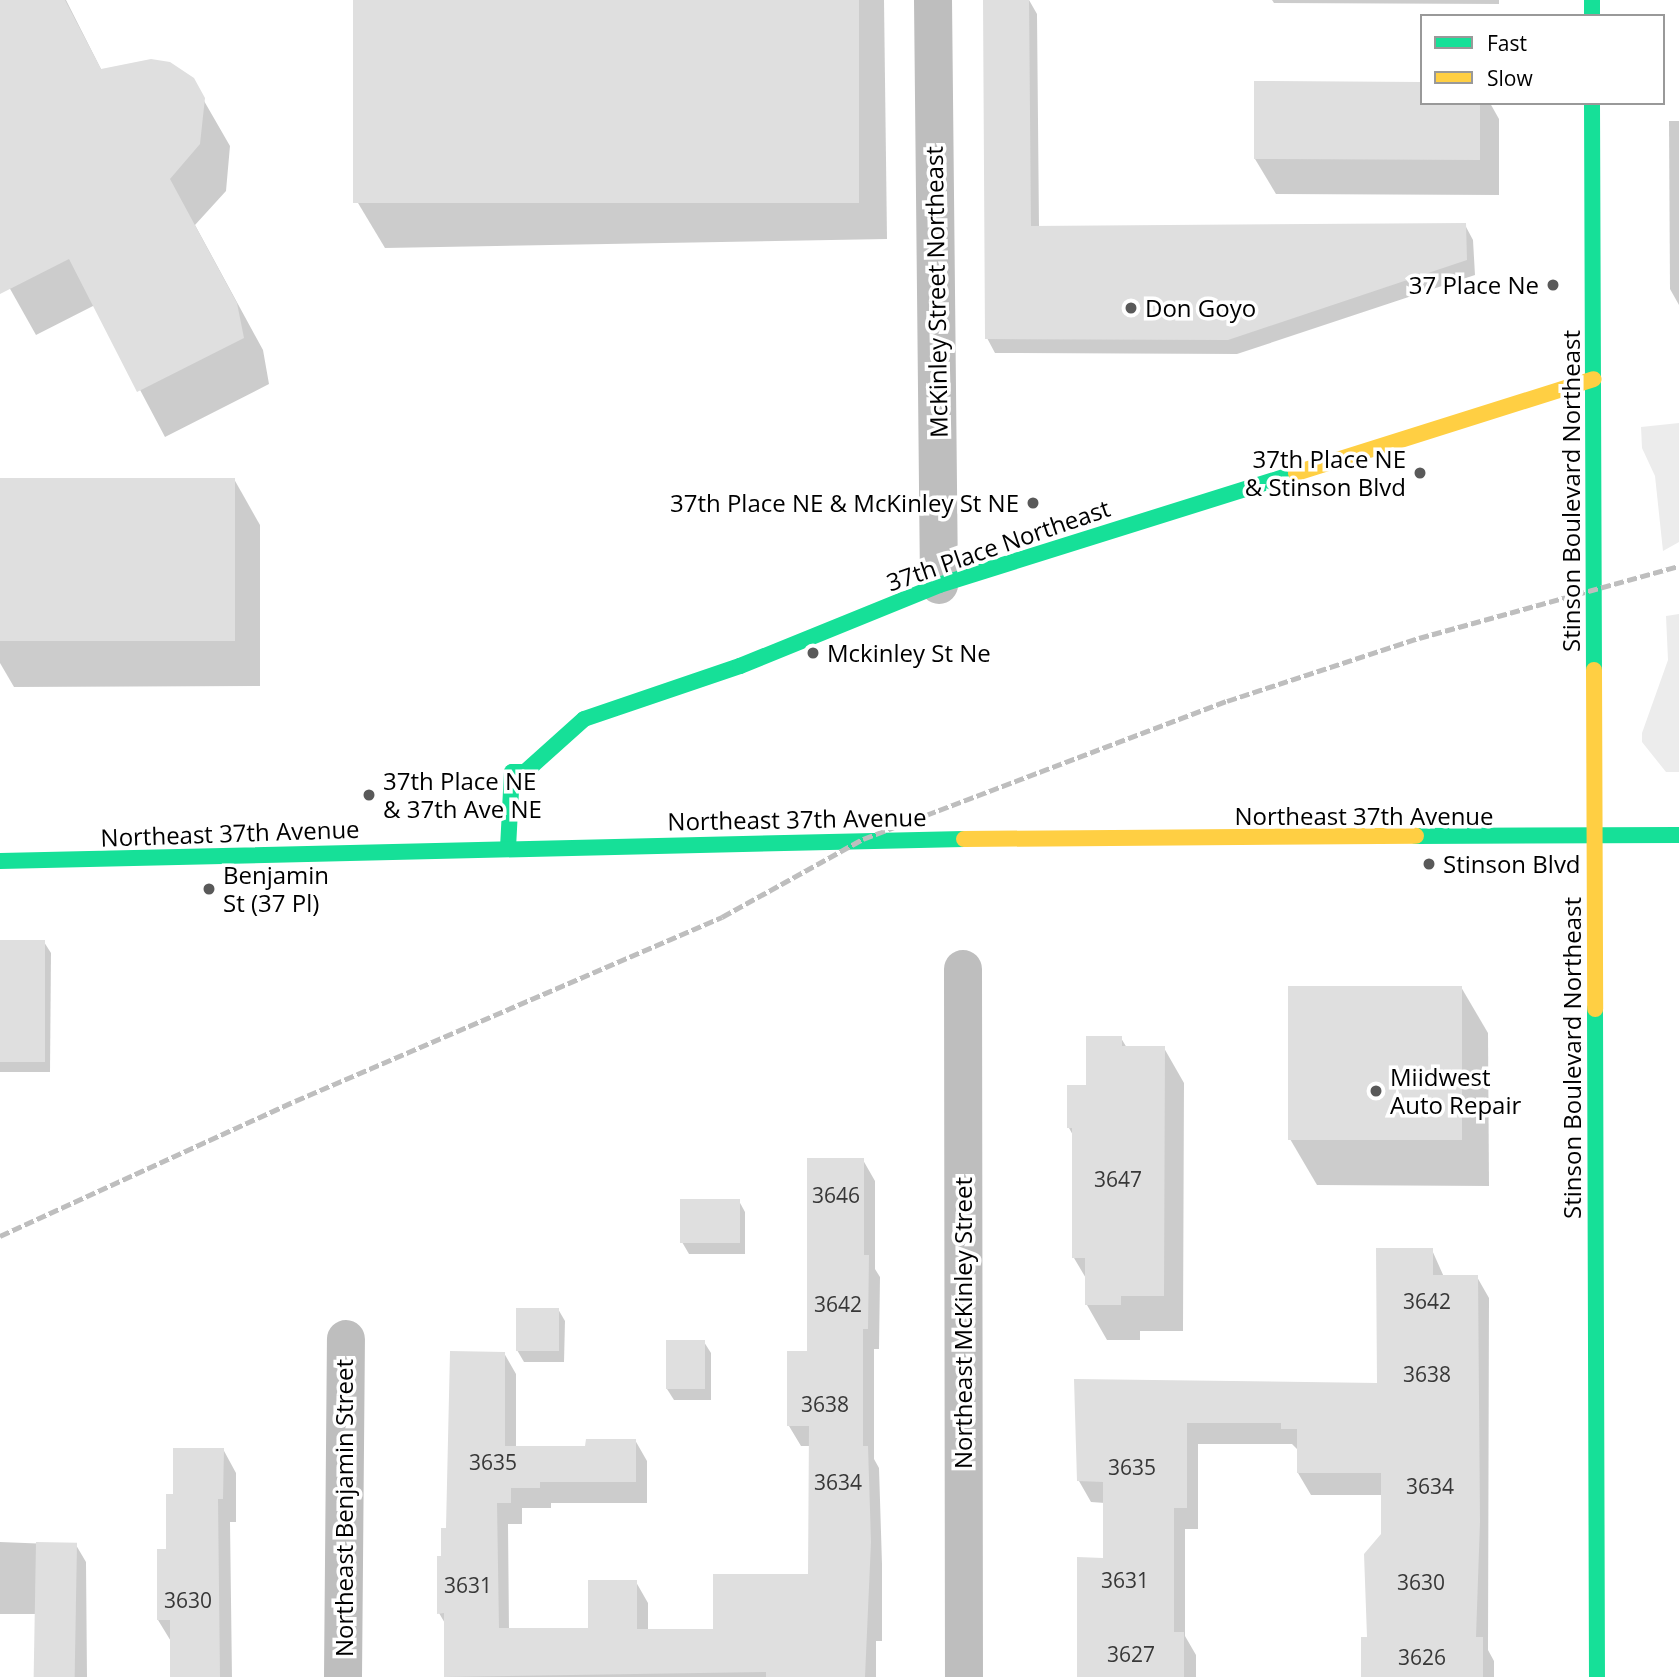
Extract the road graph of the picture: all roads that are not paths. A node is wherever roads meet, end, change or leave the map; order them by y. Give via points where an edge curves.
1 (933, 0) edge
2 (1592, 105) edge
3 (1594, 379) junction
4 (939, 585) junction
5 (1679, 835) edge
6 (1595, 837) junction
7 (508, 848) junction
8 (0, 861) edge
9 (962, 969) dead end
10 (346, 1339) dead end
11 (343, 1677) edge
12 (964, 1677) edge
13 (1597, 1677) edge

1 - 4 street, McKinley Street Northeast
2 - 3 street, Stinson Boulevard Northeast
3 - 4 street, 37th Place Northeast
3 - 6 street, Stinson Boulevard Northeast
4 - 7 street, 37th Place Northeast via 740,666 583,719 525,772 512,772
5 - 6 street, Northeast 37th Avenue
6 - 7 street, Northeast 37th Avenue via 863,839
6 - 13 street, Stinson Boulevard Northeast
7 - 8 street, Northeast 37th Avenue
9 - 12 street, Northeast McKinley Street
10 - 11 street, Northeast Benjamin Street

